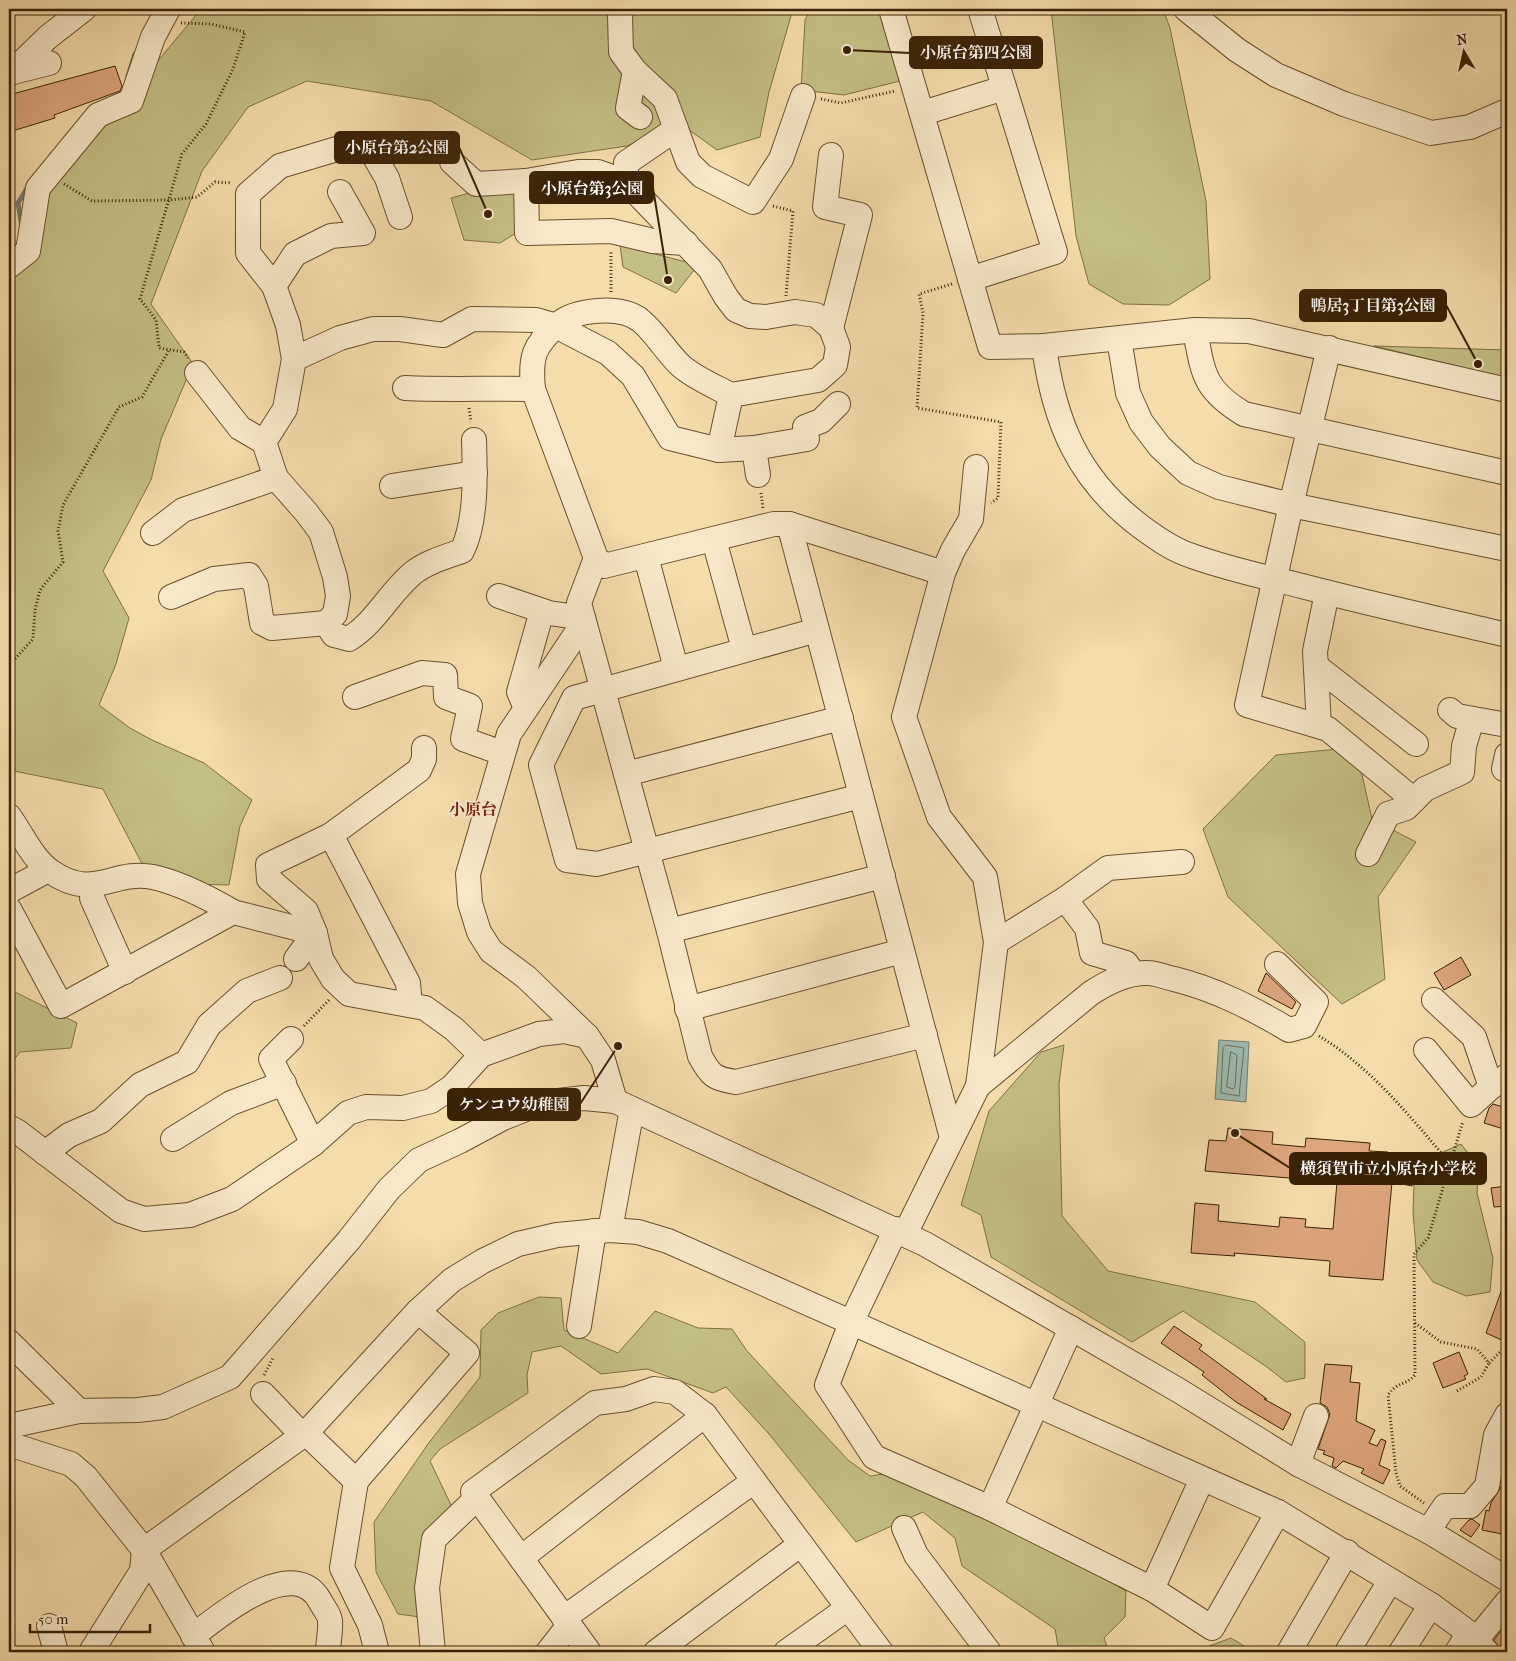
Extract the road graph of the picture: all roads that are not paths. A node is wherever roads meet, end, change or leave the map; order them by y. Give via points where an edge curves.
1 (84, 9) edge
2 (622, 9) edge
3 (891, 9) edge
4 (980, 9) edge
5 (1186, 9) edge
6 (164, 15) edge
7 (49, 63) dead end
8 (635, 71) junction
9 (10, 73) edge
10 (1004, 88) junction
11 (803, 96) road end
12 (1507, 111) edge
13 (922, 113) junction
14 (640, 118) dead end
15 (676, 129) junction
16 (831, 155) dead end
17 (452, 162) dead end
18 (526, 181) junction
19 (626, 182) junction
20 (340, 192) dead end
21 (400, 217) dead end
22 (686, 243) junction
23 (9, 266) edge
24 (963, 281) junction
25 (274, 286) junction
26 (556, 326) junction
27 (831, 328) junction
28 (1195, 330) junction
29 (1119, 339) junction
30 (1044, 346) junction
31 (1329, 348) junction
32 (294, 359) junction
33 (197, 373) road end
34 (405, 388) dead end
35 (533, 389) junction
36 (1507, 390) edge
37 (731, 395) junction
38 (838, 404) dead end
39 (1310, 427) junction
40 (474, 440) road end
41 (264, 442) junction
42 (754, 448) junction
43 (719, 450) junction
44 (976, 467) dead end
45 (476, 473) junction
46 (1507, 473) edge
47 (758, 475) road end
48 (276, 478) junction
49 (392, 486) dead end
50 (1291, 504) junction
51 (778, 526) junction
52 (153, 533) dead end
53 (714, 540) junction
54 (1507, 549) edge
55 (646, 557) junction
56 (596, 558) junction
57 (943, 573) junction
58 (1274, 579) junction
59 (1328, 593) junction
60 (498, 596) dead end
61 (171, 597) dead end
62 (542, 611) junction
63 (584, 620) junction
64 (326, 623) junction
65 (817, 630) junction
66 (1507, 635) edge
67 (744, 649) junction
68 (1316, 666) junction
69 (676, 668) junction
70 (602, 689) junction
71 (355, 698) dead end
72 (526, 708) junction
73 (1450, 710) dead end
74 (841, 718) junction
75 (1472, 719) junction
76 (1507, 725) edge
77 (1319, 726) junction
78 (1416, 744) dead end
79 (424, 748) dead end
80 (502, 753) junction
81 (1507, 755) edge
82 (1507, 769) edge
83 (626, 774) junction
84 (861, 796) junction
85 (1414, 800) junction
86 (9, 816) edge
87 (330, 835) junction
88 (647, 851) junction
89 (1368, 854) dead end
90 (1182, 862) dead end
91 (48, 870) junction
92 (883, 876) junction
93 (9, 892) edge
94 (92, 898) dead end
95 (1065, 899) junction
96 (9, 910) edge
97 (233, 912) junction
98 (668, 931) junction
99 (315, 933) junction
100 (996, 942) junction
101 (902, 951) junction
102 (296, 959) dead end
103 (1277, 964) dead end
104 (125, 972) junction
105 (1134, 974) junction
106 (280, 978) dead end
107 (1434, 1000) dead end
108 (410, 1005) junction
109 (687, 1009) junction
110 (925, 1035) junction
111 (587, 1036) junction
112 (291, 1039) road end
113 (1426, 1050) dead end
114 (482, 1055) junction
115 (1499, 1082) edge
116 (284, 1083) junction
117 (978, 1086) junction
118 (624, 1105) junction
119 (9, 1127) edge
120 (952, 1138) junction
121 (173, 1139) dead end
122 (313, 1144) junction
123 (45, 1153) junction
124 (602, 1230) junction
125 (900, 1231) junction
126 (418, 1311) junction
127 (851, 1323) junction
128 (578, 1326) dead end
129 (1071, 1328) junction
130 (9, 1342) edge
131 (263, 1394) dead end
132 (1037, 1406) junction
133 (79, 1411) junction
134 (705, 1415) junction
135 (1507, 1415) edge
136 (1316, 1416) dead end
137 (9, 1426) edge
138 (304, 1434) junction
139 (9, 1444) edge
140 (1298, 1464) junction
141 (1202, 1479) junction
142 (356, 1481) junction
143 (754, 1481) junction
144 (477, 1498) junction
145 (990, 1508) junction
146 (1278, 1512) junction
147 (1434, 1522) junction
148 (904, 1528) dead end
149 (800, 1544) junction
150 (144, 1550) junction
151 (1347, 1552) junction
152 (521, 1558) junction
153 (1507, 1578) edge
154 (1390, 1580) junction
155 (1152, 1589) junction
156 (1507, 1602) edge
157 (1431, 1604) junction
158 (848, 1608) junction
159 (567, 1622) junction
160 (49, 1626) dead end
161 (1472, 1644) edge
162 (196, 1646) edge
163 (56, 1652) edge
164 (91, 1652) edge
165 (328, 1652) edge
166 (377, 1652) edge
167 (433, 1652) edge
168 (548, 1652) edge
169 (589, 1652) edge
170 (656, 1652) edge
171 (786, 1652) edge
172 (881, 1652) edge
173 (989, 1652) edge
174 (1289, 1652) edge
175 (1347, 1652) edge
176 (1401, 1652) edge

1 - 9 street
2 - 8 street via 621,52
3 - 13 street
4 - 10 street
5 - 12 street via 1236,50 1276,75 1344,104 1431,133 1470,127
6 - 23 street via 131,101 98,115 48,174 38,188 28,251
7 - 9 street
8 - 14 street via 628,108
8 - 15 street via 665,99
10 - 13 street
10 - 24 street via 1054,252
11 - 15 street via 781,159 753,202 702,176 688,162
13 - 24 street
15 - 19 street via 626,164
16 - 27 street via 825,207 860,215
17 - 18 street via 476,184
18 - 19 street via 598,172
18 - 22 street via 527,233 611,231 653,241
19 - 22 street
20 - 25 street via 363,233 331,236 295,254
21 - 25 street via 380,146 340,148 280,166 248,194 248,253
22 - 27 street via 710,268 736,310 750,316 766,317 795,312 816,315
24 - 30 street via 990,347
25 - 32 street via 288,325
26 - 32 street via 536,320 472,319 443,335 373,329 340,338
26 - 35 street via 540,340 531,368
26 - 37 street via 584,311 611,311 638,318 681,365
26 - 43 street via 608,353 633,376 670,438
27 - 37 street via 838,347 835,366 818,380
28 - 29 street
28 - 31 street via 1249,331
28 - 39 street via 1202,366 1211,386 1224,402 1244,414
29 - 30 street
29 - 50 street via 1128,393 1141,422 1160,447 1188,472 1219,487
30 - 58 street via 1054,405 1064,432 1076,457 1094,482 1122,512 1158,539 1191,556
31 - 36 street
31 - 39 street
32 - 41 street via 285,409
33 - 41 street via 240,428
34 - 35 street
35 - 56 street
37 - 43 street
38 - 42 street via 821,421 805,427 807,439
39 - 46 street
39 - 50 street
40 - 45 street
41 - 48 street
42 - 43 street
42 - 47 street
44 - 57 street via 971,519
45 - 49 street
45 - 64 street via 468,538 462,551 422,567 363,630 349,639 334,635
48 - 52 street via 183,510
48 - 64 street via 321,532 338,596 335,614
50 - 54 street
50 - 58 street
51 - 53 street
51 - 57 street
51 - 65 street
53 - 55 street
53 - 67 street
55 - 56 street via 604,566
55 - 69 street
56 - 63 street via 579,602
57 - 100 street via 904,717 939,817 985,877
58 - 59 street
58 - 77 street via 1247,705
59 - 66 street
59 - 68 street
60 - 62 street
61 - 64 street via 214,579 249,575 256,586 262,622 272,628
62 - 63 street
62 - 72 street via 519,692
63 - 70 street
63 - 72 street
65 - 67 street
65 - 74 street
67 - 69 street
68 - 77 street
68 - 78 street
69 - 70 street
70 - 83 street
70 - 88 street via 574,698 541,765 566,860 598,864
71 - 80 street via 422,673 445,675 446,696 470,706 463,740
72 - 80 street via 509,734
73 - 75 street via 1457,716
74 - 83 street
74 - 84 street
75 - 76 street
75 - 85 street via 1464,746 1462,772 1425,789
77 - 85 street via 1328,729
79 - 87 street via 419,770
80 - 111 street via 468,874 470,903 479,932 491,951 526,977
81 - 82 street via 1504,768
83 - 88 street
84 - 88 street
84 - 92 street
85 - 89 street via 1406,808 1388,814
86 - 91 street
87 - 99 street via 268,865 269,879 306,911
87 - 108 street via 408,983
88 - 98 street
90 - 95 street via 1108,868
91 - 93 street
91 - 97 street via 82,885 105,884 129,876 153,877 209,898
92 - 98 street
92 - 101 street
94 - 104 street
95 - 100 street
95 - 105 street via 1087,928 1092,953 1126,963
96 - 104 street via 61,1006
97 - 99 street
97 - 104 street
98 - 109 street
99 - 102 street
99 - 108 street via 321,959 333,979 349,994
100 - 117 street
101 - 109 street
101 - 110 street
103 - 105 street via 1316,1002 1304,1026 1289,1030 1240,1002 1188,982 1149,972
105 - 117 street via 1111,980 1091,993
106 - 123 street via 247,991 209,1025 187,1062 140,1085 100,1121 69,1135
107 - 115 street via 1474,1037
108 - 114 street via 425,1008
109 - 110 street via 700,1056 709,1073 721,1080 736,1082
110 - 120 street
111 - 114 street via 564,1031 539,1034
111 - 118 street via 603,1060
112 - 116 street via 271,1059
113 - 115 street via 1467,1113
114 - 122 street via 452,1087 431,1101 402,1108 366,1107 348,1113
116 - 121 street via 231,1102
116 - 122 street
117 - 120 street
118 - 124 street
118 - 125 street
118 - 133 street via 584,1098 541,1103 418,1160 389,1189 230,1377 163,1407
119 - 123 street
120 - 125 street
122 - 123 street via 232,1198 190,1215 144,1219 121,1211
124 - 126 street via 518,1244 452,1280
124 - 127 street via 638,1232 668,1241
124 - 128 street
125 - 127 street
125 - 129 street
126 - 138 street
126 - 142 street via 467,1353
127 - 132 street
127 - 145 street via 827,1385 874,1457
129 - 132 street
129 - 140 street
130 - 133 street
131 - 138 street
132 - 141 street
132 - 145 street
133 - 137 street
134 - 143 street
134 - 144 street via 675,1392 654,1389 626,1399 595,1403 473,1492
134 - 152 street
135 - 147 street via 1496,1435 1487,1486 1470,1506 1445,1506
136 - 140 street
138 - 142 street
138 - 150 street
139 - 150 street via 71,1464
140 - 147 street
141 - 146 street
141 - 155 street
142 - 166 street via 342,1568 370,1625
143 - 149 street
143 - 159 street
144 - 152 street
144 - 167 street via 434,1539 427,1588
145 - 155 street
146 - 151 street
146 - 155 street via 1212,1628
147 - 153 street
148 - 173 street via 916,1555
149 - 158 street
149 - 170 street
150 - 162 street
150 - 164 street via 142,1571
151 - 154 street
151 - 174 street
152 - 159 street
154 - 157 street
154 - 175 street
156 - 161 street
157 - 161 street
157 - 176 street
158 - 171 street
158 - 172 street
159 - 168 street
159 - 169 street
160 - 163 street
162 - 165 street via 227,1609 254,1593 303,1583 314,1590 330,1620

